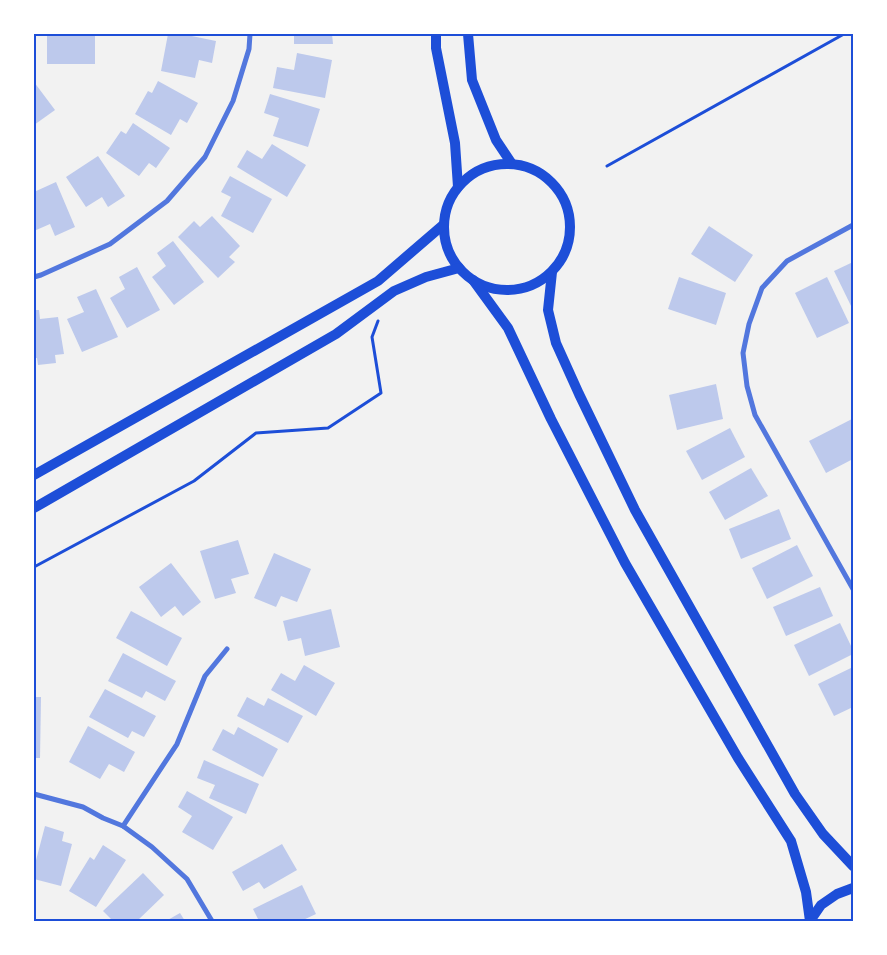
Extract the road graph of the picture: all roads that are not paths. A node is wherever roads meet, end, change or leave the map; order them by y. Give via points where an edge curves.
1 (250, 34) edge
2 (436, 34) edge
3 (468, 34) edge
4 (512, 164) junction
5 (458, 187) junction
6 (443, 225) junction
7 (853, 225) edge
8 (459, 268) junction
9 (552, 272) junction
10 (34, 277) edge
11 (473, 280) junction
12 (34, 476) edge
13 (34, 508) edge
14 (853, 589) edge
15 (228, 649) dead end
16 (34, 794) edge
17 (123, 826) junction
18 (853, 866) edge
19 (853, 888) edge
20 (212, 921) edge
21 (810, 921) edge

1 - 10 street via 233,101 205,157 167,201 110,244
2 - 5 main road via 455,143
3 - 4 main road via 472,80 496,140
4 - 5 main road via 492,165 473,173
4 - 9 main road via 532,168 550,179 570,214 570,235 564,255
5 - 6 main road via 448,205
6 - 8 main road via 450,255
6 - 12 main road via 378,281
7 - 14 street via 788,261 762,288 743,353 755,415
8 - 11 main road
8 - 13 main road via 426,277 394,291 336,334
9 - 11 main road via 534,284 514,290 492,289
9 - 18 main road via 548,310 556,343 635,510 795,794 823,834
11 - 21 main road via 508,328 625,563 738,758 791,841 806,892
15 - 17 street via 206,676 177,744
16 - 17 street via 83,807
17 - 20 street via 152,847 186,879
19 - 21 main road via 821,905

